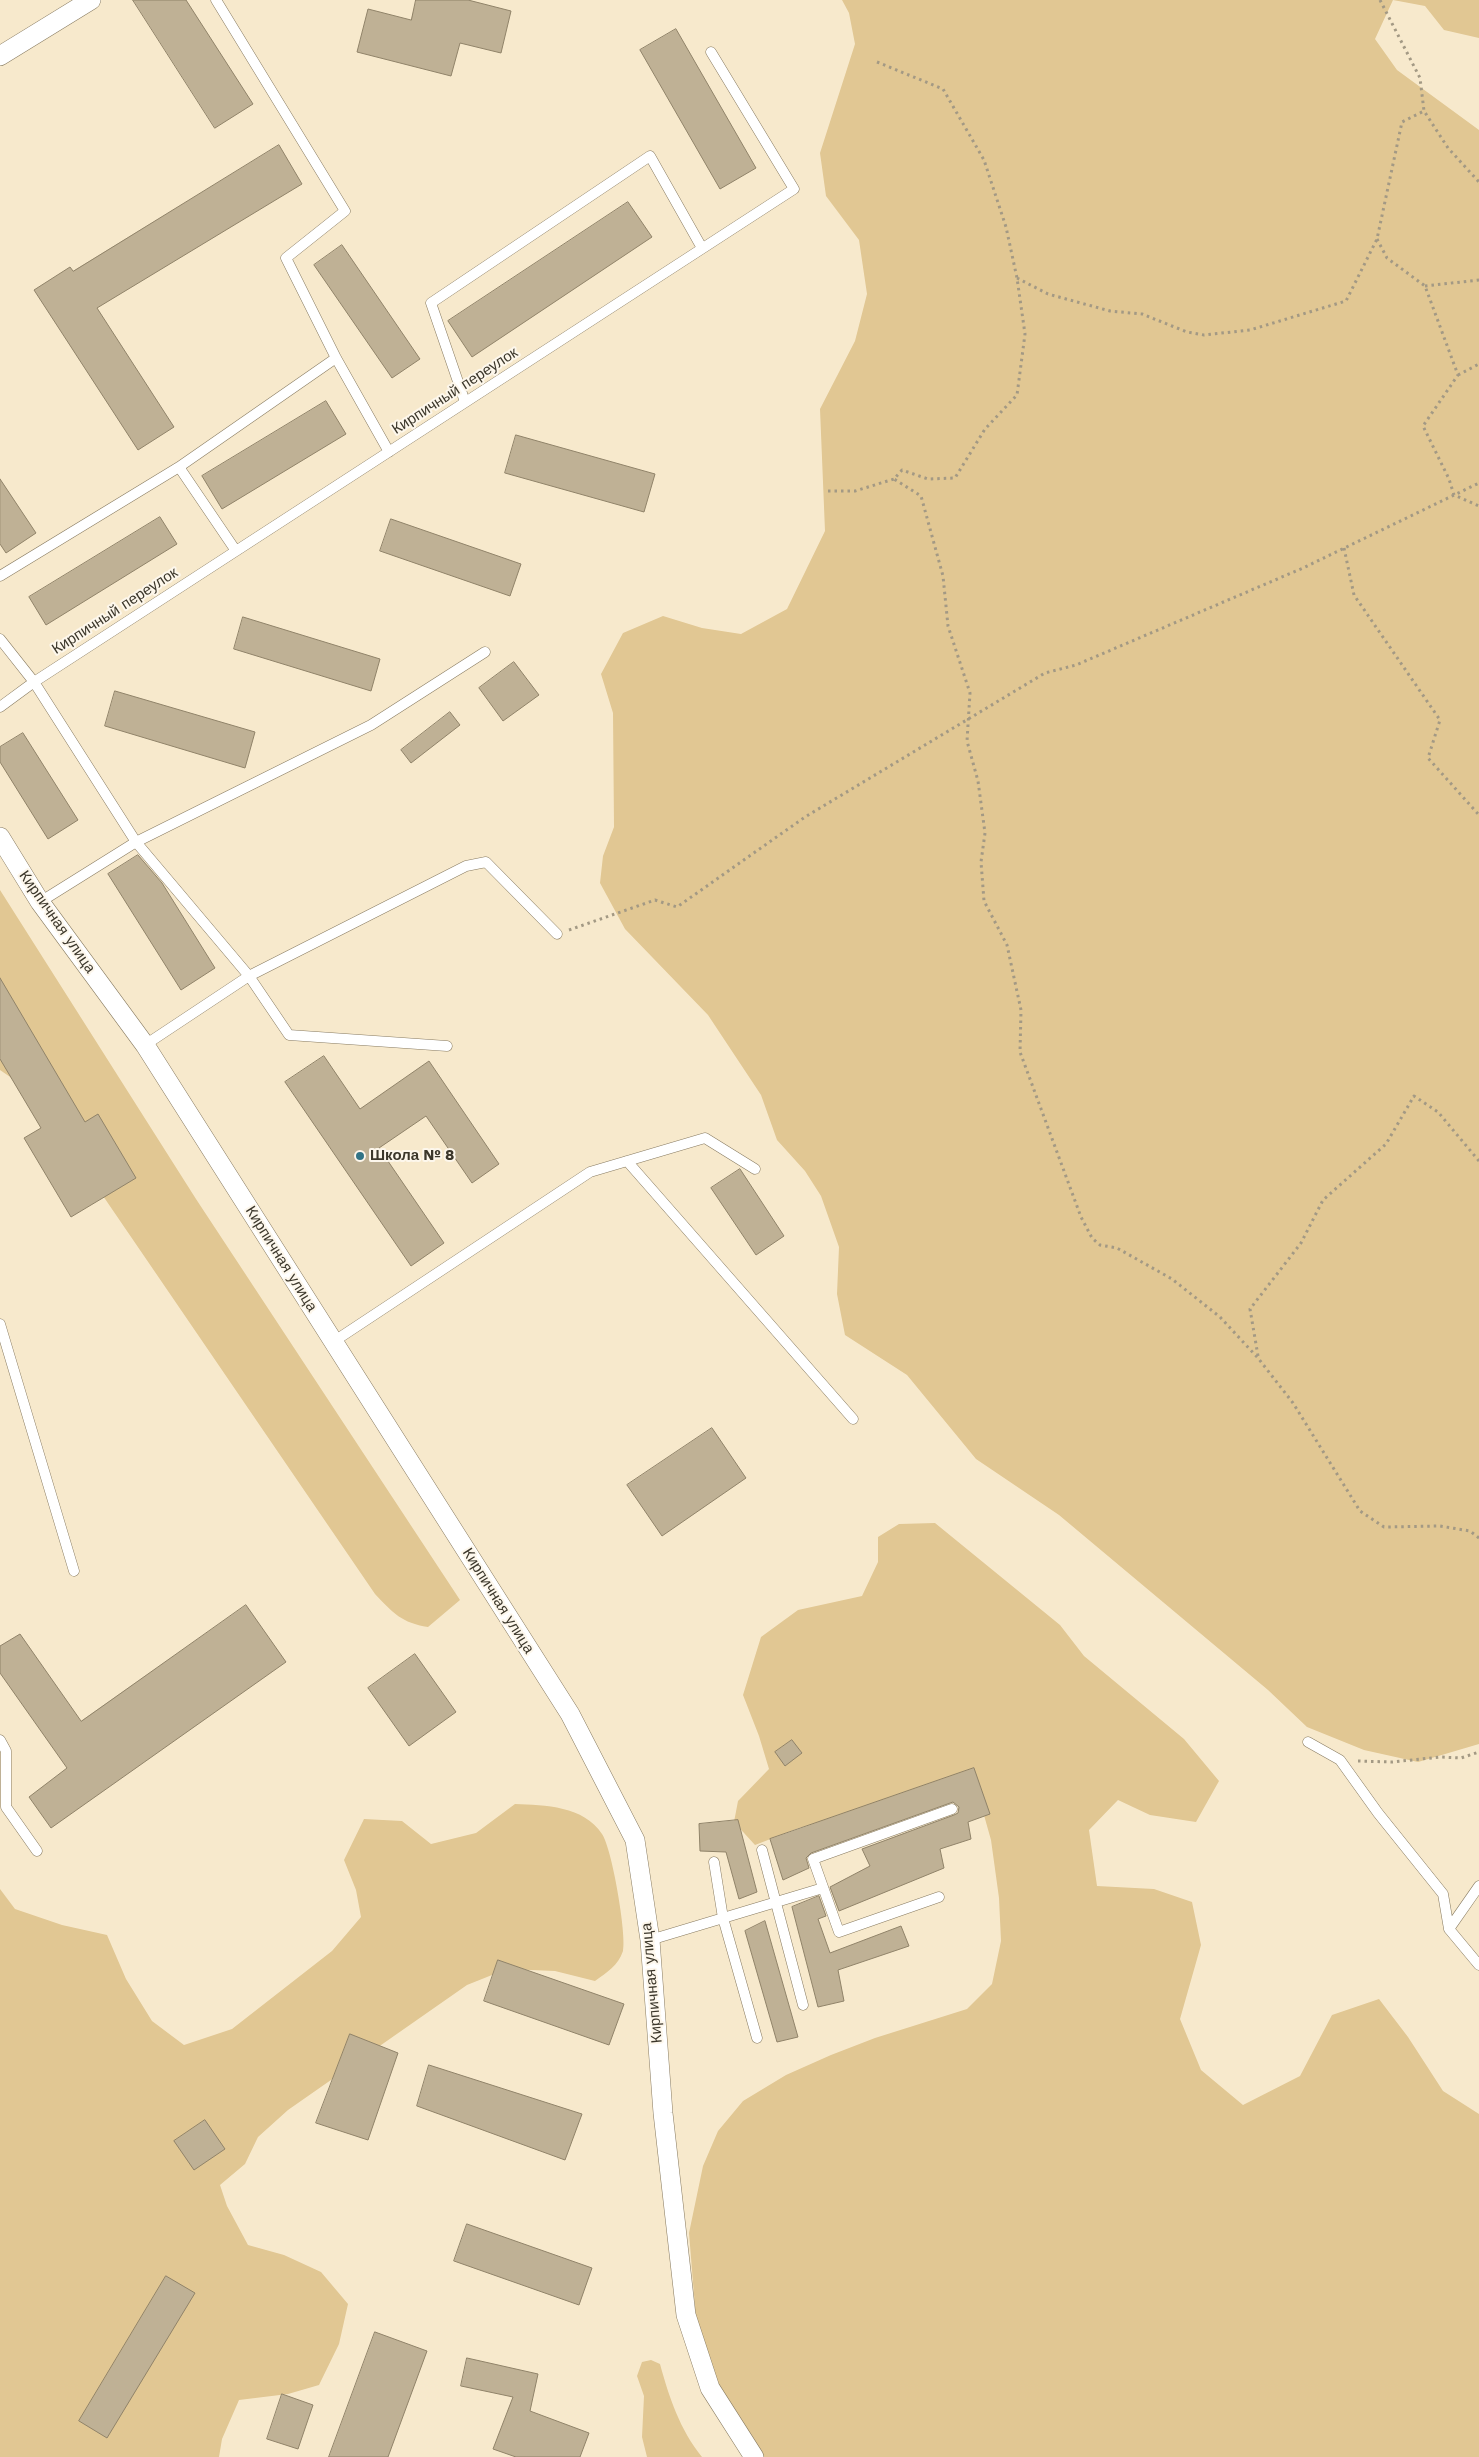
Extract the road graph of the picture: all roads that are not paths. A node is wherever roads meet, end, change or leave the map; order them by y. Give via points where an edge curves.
1 (91, 0) edge
2 (216, 0) edge
3 (711, 52) dead end
4 (0, 56) edge
5 (702, 248) junction
6 (336, 358) junction
7 (465, 402) junction
8 (389, 452) junction
9 (179, 467) junction
10 (236, 551) junction
11 (0, 576) edge
12 (0, 639) edge
13 (485, 652) dead end
14 (34, 682) junction
15 (0, 707) edge
16 (0, 837) edge
17 (136, 842) junction
18 (40, 902) junction
19 (557, 934) road end
20 (249, 976) junction
21 (145, 1045) junction
22 (447, 1046) dead end
23 (627, 1161) junction
24 (755, 1169) dead end
25 (0, 1324) edge
26 (333, 1342) junction
27 (853, 1419) dead end
28 (74, 1571) dead end
29 (0, 1740) edge
30 (1308, 1742) dead end
31 (952, 1809) dead end
32 (762, 1850) dead end
33 (37, 1851) dead end
34 (714, 1862) dead end
35 (1479, 1886) edge
36 (823, 1888) junction
37 (939, 1897) dead end
38 (775, 1902) junction
39 (723, 1918) junction
40 (1449, 1929) junction
41 (650, 1940) junction
42 (1479, 1965) edge
43 (803, 2005) dead end
44 (757, 2038) dead end
45 (754, 2457) edge

1 - 4 street
2 - 6 lane via 345,211 286,258
3 - 5 lane, Кирпичный переулок via 794,189
5 - 7 lane, Кирпичный переулок
5 - 7 lane via 650,156 431,302
6 - 8 lane
6 - 9 lane
7 - 8 lane, Кирпичный переулок
8 - 10 lane, Кирпичный переулок
9 - 10 lane
9 - 11 lane
10 - 14 lane, Кирпичный переулок
12 - 14 lane
13 - 17 lane via 372,725
14 - 15 lane, Кирпичный переулок
14 - 17 lane
16 - 18 street, Кирпичная улица
17 - 18 lane
17 - 20 lane
18 - 21 street, Кирпичная улица
19 - 20 lane via 486,862 466,866
20 - 21 lane
20 - 22 lane via 289,1035
21 - 26 street, Кирпичная улица
23 - 24 lane via 705,1138
23 - 26 lane via 590,1172
23 - 27 lane
25 - 28 lane
26 - 41 street, Кирпичная улица via 574,1722 635,1840
29 - 33 lane via 6,1751 6,1807
30 - 40 lane via 1340,1760 1443,1894
31 - 36 lane via 813,1859
32 - 38 lane
34 - 39 lane
35 - 40 lane
36 - 37 lane via 839,1932
36 - 38 lane
38 - 39 lane
38 - 43 lane
39 - 41 lane
39 - 44 lane
40 - 42 lane
41 - 45 street, Кирпичная улица via 663,2113 686,2316 710,2388

